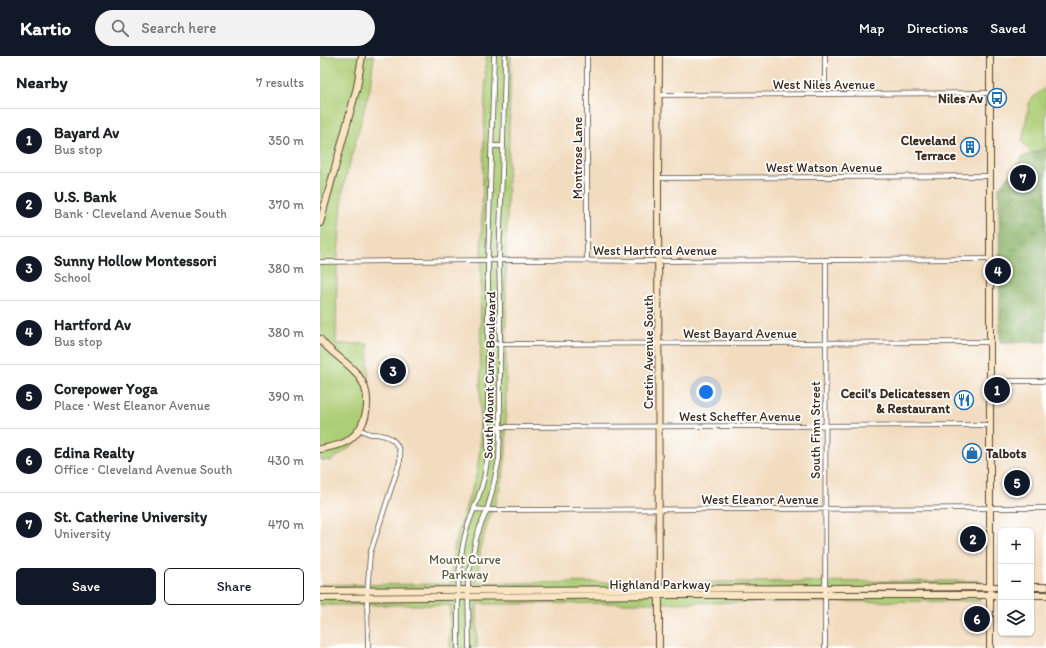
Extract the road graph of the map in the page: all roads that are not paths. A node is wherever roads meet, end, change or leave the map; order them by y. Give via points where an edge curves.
1 (362, 56) edge
2 (494, 56) edge
3 (505, 56) edge
4 (587, 56) edge
5 (659, 56) edge
6 (825, 56) edge
7 (990, 56) edge
8 (990, 93) junction
9 (825, 94) junction
10 (659, 95) junction
11 (491, 146) junction
12 (503, 146) junction
13 (990, 176) junction
14 (658, 178) junction
15 (320, 223) edge
16 (990, 259) junction
17 (488, 260) junction
18 (499, 260) junction
19 (587, 260) junction
20 (826, 260) junction
21 (658, 261) junction
22 (320, 262) edge
23 (320, 339) edge
24 (991, 342) junction
25 (826, 343) junction
26 (489, 344) junction
27 (500, 344) junction
28 (659, 344) junction
29 (990, 381) junction
30 (1046, 381) edge
31 (991, 425) junction
32 (659, 426) junction
33 (825, 426) junction
34 (500, 427) junction
35 (489, 428) junction
36 (359, 429) junction
37 (320, 449) edge
38 (825, 508) junction
39 (990, 508) junction
40 (1046, 508) edge
41 (474, 509) junction
42 (659, 509) junction
43 (487, 510) junction
44 (990, 587) junction
45 (998, 587) edge
46 (1034, 587) edge
47 (1046, 587) edge
48 (368, 590) junction
49 (320, 591) edge
50 (659, 592) junction
51 (825, 592) junction
52 (458, 593) junction
53 (469, 593) junction
54 (990, 595) junction
55 (998, 595) edge
56 (1034, 595) edge
57 (1046, 595) edge
58 (367, 597) junction
59 (320, 598) edge
60 (368, 648) edge
61 (458, 648) edge
62 (469, 648) edge
63 (659, 648) edge
64 (825, 648) edge
65 (990, 648) edge

1 - 15 street via 357,88
2 - 11 street, South Mount Curve Boulevard
3 - 12 street, South Mount Curve Boulevard
4 - 19 street, Montrose Lane
5 - 10 street, Cretin Avenue South
6 - 9 street
7 - 8 street
8 - 9 street, West Niles Avenue
8 - 13 street
9 - 10 street, West Niles Avenue
10 - 14 street, Cretin Avenue South
11 - 12 street
11 - 17 street, South Mount Curve Boulevard
12 - 18 street, South Mount Curve Boulevard
13 - 14 street, West Watson Avenue
13 - 16 street
14 - 21 street, Cretin Avenue South
16 - 20 street, West Hartford Avenue
16 - 24 street
17 - 18 street, West Hartford Avenue
17 - 22 street, West Hartford Avenue
17 - 26 street, South Mount Curve Boulevard
18 - 19 street, West Hartford Avenue
18 - 27 street, South Mount Curve Boulevard
19 - 21 street, West Hartford Avenue
20 - 21 street, West Hartford Avenue
20 - 25 street, South Finn Street
21 - 28 street, Cretin Avenue South
23 - 36 street via 357,374 365,388 368,403
24 - 25 street, West Bayard Avenue
24 - 29 street
25 - 28 street, West Bayard Avenue
25 - 33 street, South Finn Street
26 - 27 street, West Bayard Avenue
26 - 35 street, South Mount Curve Boulevard
27 - 28 street, West Bayard Avenue
27 - 34 street, South Mount Curve Boulevard
28 - 32 street, Cretin Avenue South
29 - 30 street
29 - 31 street
31 - 33 street, West Scheffer Avenue
31 - 39 street
32 - 33 street, West Scheffer Avenue
32 - 34 street, West Scheffer Avenue
32 - 42 street, Cretin Avenue South
33 - 38 street, South Finn Street
34 - 35 street, West Scheffer Avenue
34 - 43 street, South Mount Curve Boulevard via 499,459
35 - 41 street, South Mount Curve Boulevard via 486,470
36 - 37 street via 342,444
36 - 48 street via 391,438 400,454 400,461 370,554
38 - 39 street, West Eleanor Avenue
38 - 42 street, West Eleanor Avenue
38 - 51 street, South Finn Street
39 - 40 street, West Eleanor Avenue
39 - 44 street
41 - 43 street, West Eleanor Avenue
41 - 52 street, South Mount Curve Boulevard via 461,556
42 - 43 street, West Eleanor Avenue
42 - 50 street, Cretin Avenue South
43 - 53 street, South Mount Curve Boulevard via 472,557
44 - 45 street, Highland Parkway
44 - 51 street, Highland Parkway
44 - 54 street
46 - 47 street
48 - 49 street, Highland Parkway
48 - 52 street, Highland Parkway
48 - 58 street
50 - 51 street, Highland Parkway
50 - 53 street, Highland Parkway
50 - 63 street, Cretin Avenue South
51 - 54 street, Highland Parkway
51 - 64 street, South Finn Street
52 - 53 street, Highland Parkway
52 - 58 street, Highland Parkway
52 - 61 street, South Mount Curve Boulevard
53 - 62 street, South Mount Curve Boulevard
54 - 55 street, Highland Parkway
54 - 65 street
56 - 57 street
58 - 59 street, Highland Parkway
58 - 60 street

